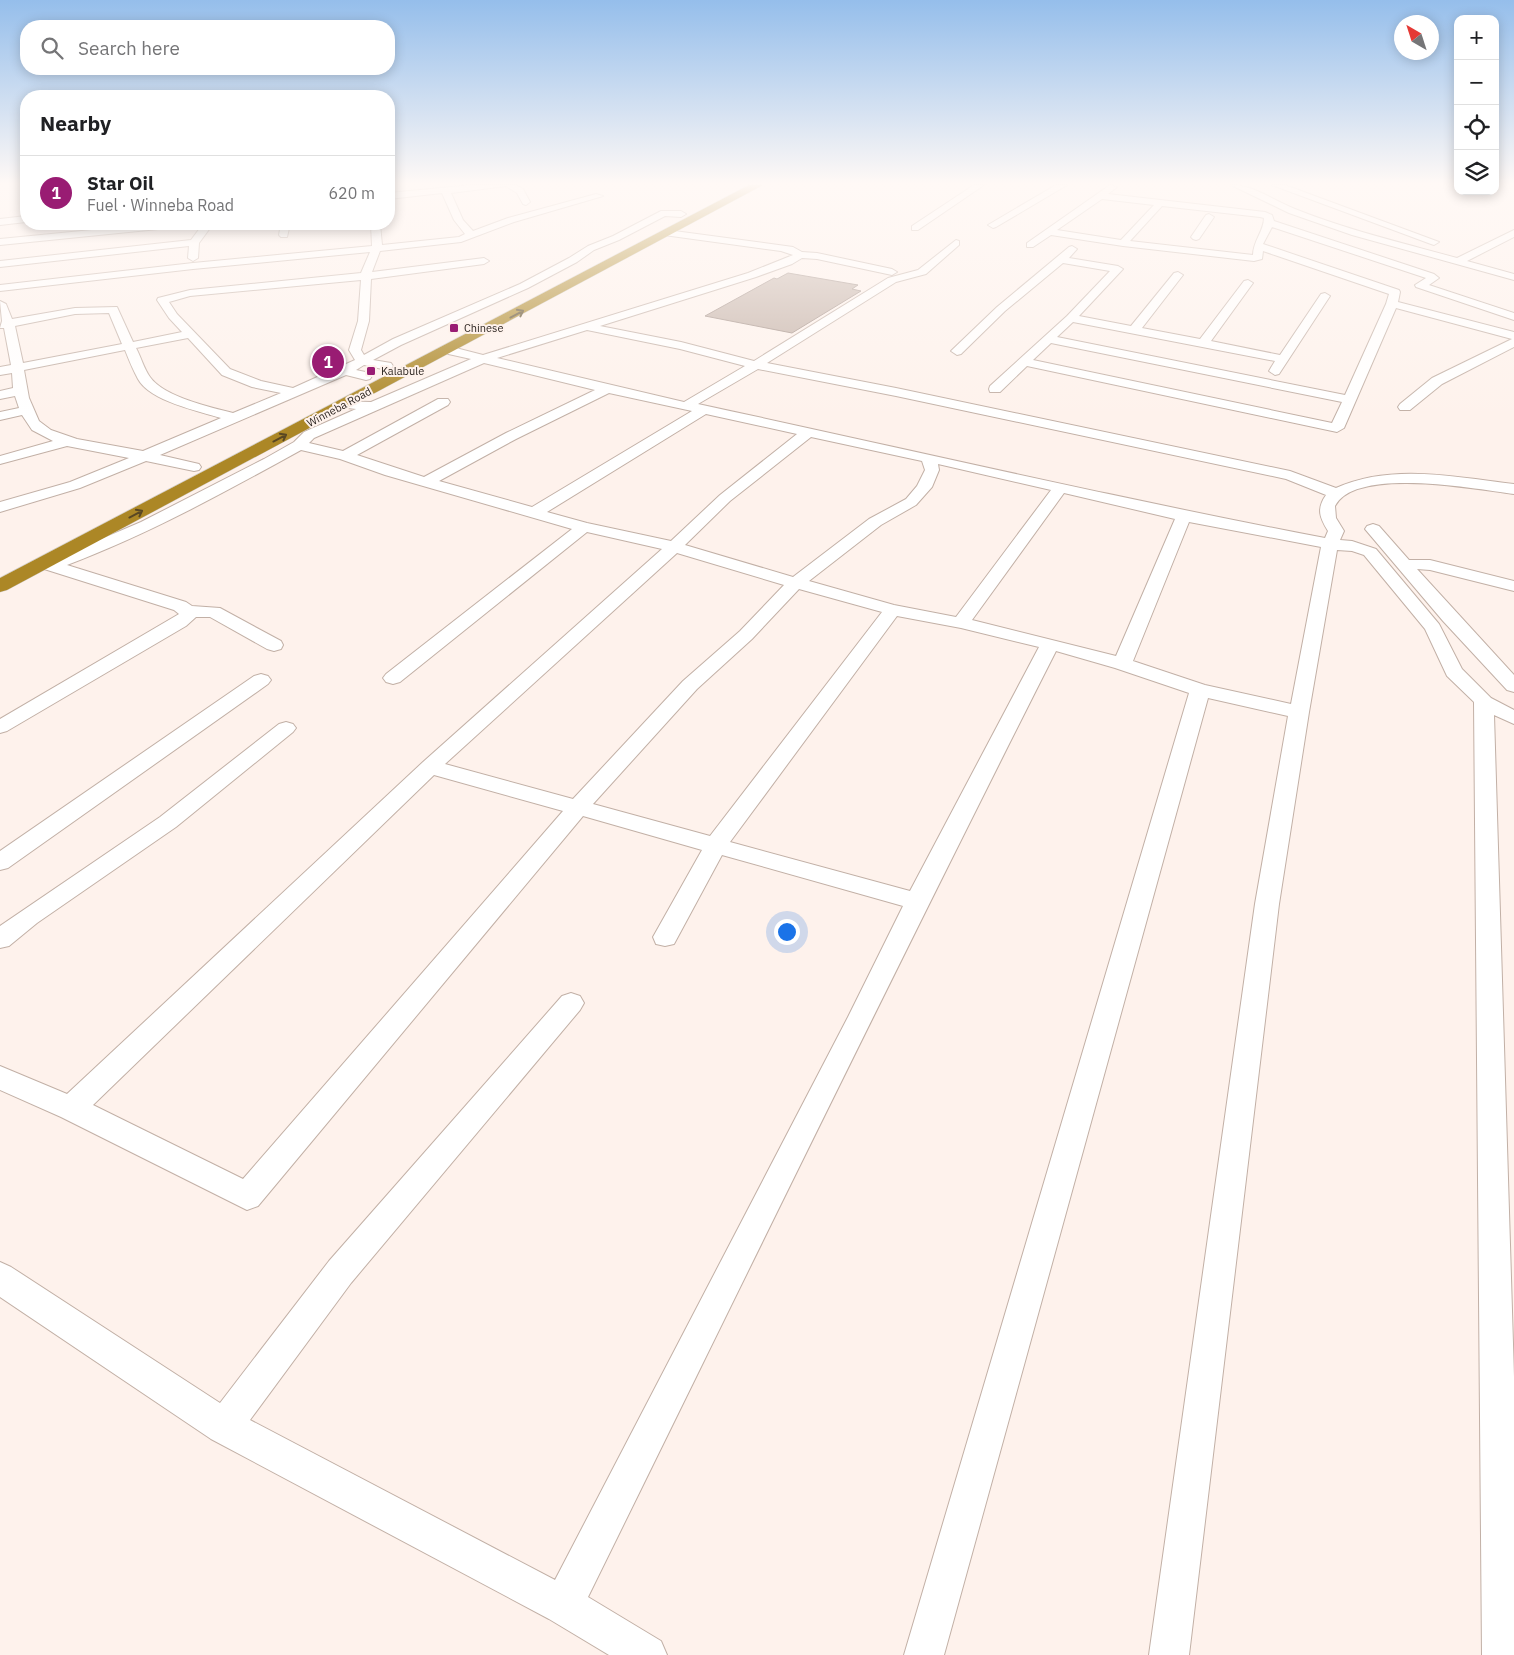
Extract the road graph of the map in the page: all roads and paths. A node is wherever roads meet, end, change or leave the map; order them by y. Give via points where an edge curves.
1 (16, 262) edge
2 (193, 262) edge
3 (234, 262) edge
4 (371, 262) edge
5 (471, 262) edge
6 (571, 262) edge
7 (586, 262) edge
8 (612, 262) edge
9 (787, 262) edge
10 (846, 262) edge
11 (933, 262) edge
12 (1058, 262) edge
13 (1075, 262) edge
14 (1306, 262) edge
15 (1388, 262) edge
16 (1444, 262) edge
17 (1459, 262) edge
18 (0, 264) edge
19 (193, 266) junction
20 (1455, 267) junction
21 (367, 272) junction
22 (892, 272) dead end
23 (1178, 275) dead end
24 (277, 276) dead end
25 (1514, 277) edge
26 (1248, 283) dead end
27 (532, 287) junction
28 (0, 288) edge
29 (1325, 296) dead end
30 (0, 304) edge
31 (1392, 304) junction
32 (1514, 317) edge
33 (1071, 318) junction
34 (5, 324) edge
35 (589, 327) junction
36 (1134, 330) junction
37 (192, 334) junction
38 (1514, 336) edge
39 (1049, 339) junction
40 (1203, 344) junction
41 (129, 346) junction
42 (1510, 347) edge
43 (448, 350) junction
44 (957, 351) dead end
45 (482, 359) junction
46 (1283, 359) junction
47 (1025, 362) junction
48 (756, 365) junction
49 (18, 368) junction
50 (365, 369) junction
51 (0, 371) edge
52 (1267, 382) junction
53 (607, 389) junction
54 (996, 389) dead end
55 (20, 391) junction
56 (294, 392) junction
57 (0, 395) edge
58 (1349, 400) junction
59 (443, 402) dead end
60 (344, 404) junction
61 (373, 406) junction
62 (686, 406) junction
63 (1405, 407) dead end
64 (27, 410) junction
65 (704, 410) junction
66 (0, 416) edge
67 (234, 418) junction
68 (808, 432) junction
69 (68, 441) junction
70 (299, 445) junction
71 (145, 456) junction
72 (345, 456) junction
73 (929, 458) junction
74 (0, 460) edge
75 (194, 467) junction
76 (426, 482) junction
77 (1060, 488) junction
78 (1514, 489) edge
79 (1334, 494) junction
80 (0, 507) edge
81 (115, 508) dead end
82 (535, 512) junction
83 (1184, 516) junction
84 (89, 522) dead end
85 (584, 527) junction
86 (1374, 529) dead end
87 (107, 530) junction
88 (1330, 544) junction
89 (674, 547) junction
90 (48, 564) junction
91 (1404, 566) junction
92 (796, 584) junction
93 (0, 586) edge
94 (1514, 586) edge
95 (893, 610) junction
96 (188, 611) junction
97 (961, 623) junction
98 (1050, 644) junction
99 (274, 645) dead end
100 (1122, 664) junction
101 (393, 678) dead end
102 (261, 680) dead end
103 (1514, 686) edge
104 (1200, 690) junction
105 (1484, 702) junction
106 (1299, 712) junction
107 (1514, 718) edge
108 (0, 727) edge
109 (286, 728) dead end
110 (430, 767) junction
111 (577, 807) junction
112 (715, 846) junction
113 (0, 862) edge
114 (917, 901) junction
115 (665, 937) dead end
116 (0, 939) edge
117 (571, 1003) dead end
118 (0, 1078) edge
119 (70, 1108) junction
120 (0, 1278) edge
121 (224, 1426) junction
122 (563, 1605) junction
123 (647, 1655) edge
124 (924, 1655) edge
125 (1169, 1655) edge
126 (1502, 1655) edge

1 - 18 street
2 - 19 street
3 - 19 street
4 - 21 street
5 - 21 street
6 - 27 street
7 - 27 highway, Winneba Road
43 -> 8 highway, Winneba Road
9 - 35 street
10 - 22 street
11 - 48 street via 922,272 892,280
12 - 44 street via 1001,308
13 - 33 street via 1118,269
14 - 31 street via 1395,292
15 - 32 street via 1434,278 1420,285
16 - 20 street
17 - 20 street
19 - 28 street via 180,272
20 - 25 street
21 - 24 street
21 - 37 street via 190,292 162,300
21 - 50 street via 359,343 355,350
23 - 36 street
26 - 40 street
27 - 50 highway, Winneba Road via 387,366
27 - 50 street via 397,342
29 - 46 street
30 - 34 street
31 - 38 street
31 - 58 street
33 - 36 street
33 - 39 street
34 - 41 street via 110,308 115,310
34 - 49 street
35 - 45 street
35 - 48 street
36 - 40 street
37 - 41 street
37 - 56 street via 226,372 257,384
39 - 47 street
39 - 52 street
40 - 46 street
41 - 49 street
41 - 67 street via 148,385 173,398
42 - 63 street via 1437,381
43 - 45 street
43 - 60 highway, Winneba Road
45 - 53 street
45 - 61 street
46 - 52 street
47 - 54 street
47 - 58 street via 1337,428
48 - 62 street
48 - 79 street via 1290,475
49 - 51 street
49 - 55 street
50 - 56 street via 345,371
50 - 75 highway, Winneba Road
52 - 58 street
53 - 62 street
53 - 76 street
55 - 57 street
55 - 64 street
56 - 67 street
59 - 72 street
60 - 61 street
87 -> 60 highway, Winneba Road
61 - 70 street via 309,435
62 - 65 street
64 - 66 street
64 - 69 street via 35,426
65 - 68 street
65 - 82 street
67 - 71 street
68 - 73 street
68 - 89 street via 725,498
69 - 71 street
69 - 74 street
70 - 72 street
70 - 90 street via 95,550
71 - 75 street
71 - 80 street via 75,485
72 - 76 street
73 - 77 street
73 - 92 street via 932,470 924,487 911,502 875,522
75 - 81 highway, Winneba Road
76 - 82 street
77 - 83 street
77 - 97 street
78 - 79 street via 1403,478 1357,485
79 - 88 street via 1327,506 1328,518 1336,531
82 - 85 street
83 - 88 street
83 - 100 street
84 - 87 highway via 104,525
85 - 89 street
85 - 101 street
86 - 91 street
87 - 90 highway, Winneba Road
88 - 105 street via 1370,552 1433,628 1454,672
88 - 106 street
89 - 92 street
89 - 110 street
90 - 93 highway, Winneba Road
90 - 96 street
91 - 94 street via 1430,565
91 - 103 street
92 - 95 street
92 - 111 street via 746,635 690,684
95 - 97 street
95 - 112 street
96 - 99 street via 214,612
96 - 108 street via 188,616 180,622
97 - 98 street
98 - 100 street
98 - 114 street
100 - 104 street
102 - 113 street
104 - 106 street
104 - 124 street
105 - 107 street
105 - 126 street
106 - 125 street via 1267,904
109 - 116 street via 168,822
110 - 111 street
110 - 119 street
111 - 112 street
111 - 119 street via 247,1196
112 - 114 street
112 - 115 street
114 - 122 street
117 - 121 street via 340,1272
118 - 119 street
120 - 121 street
121 - 122 street
122 - 123 street

